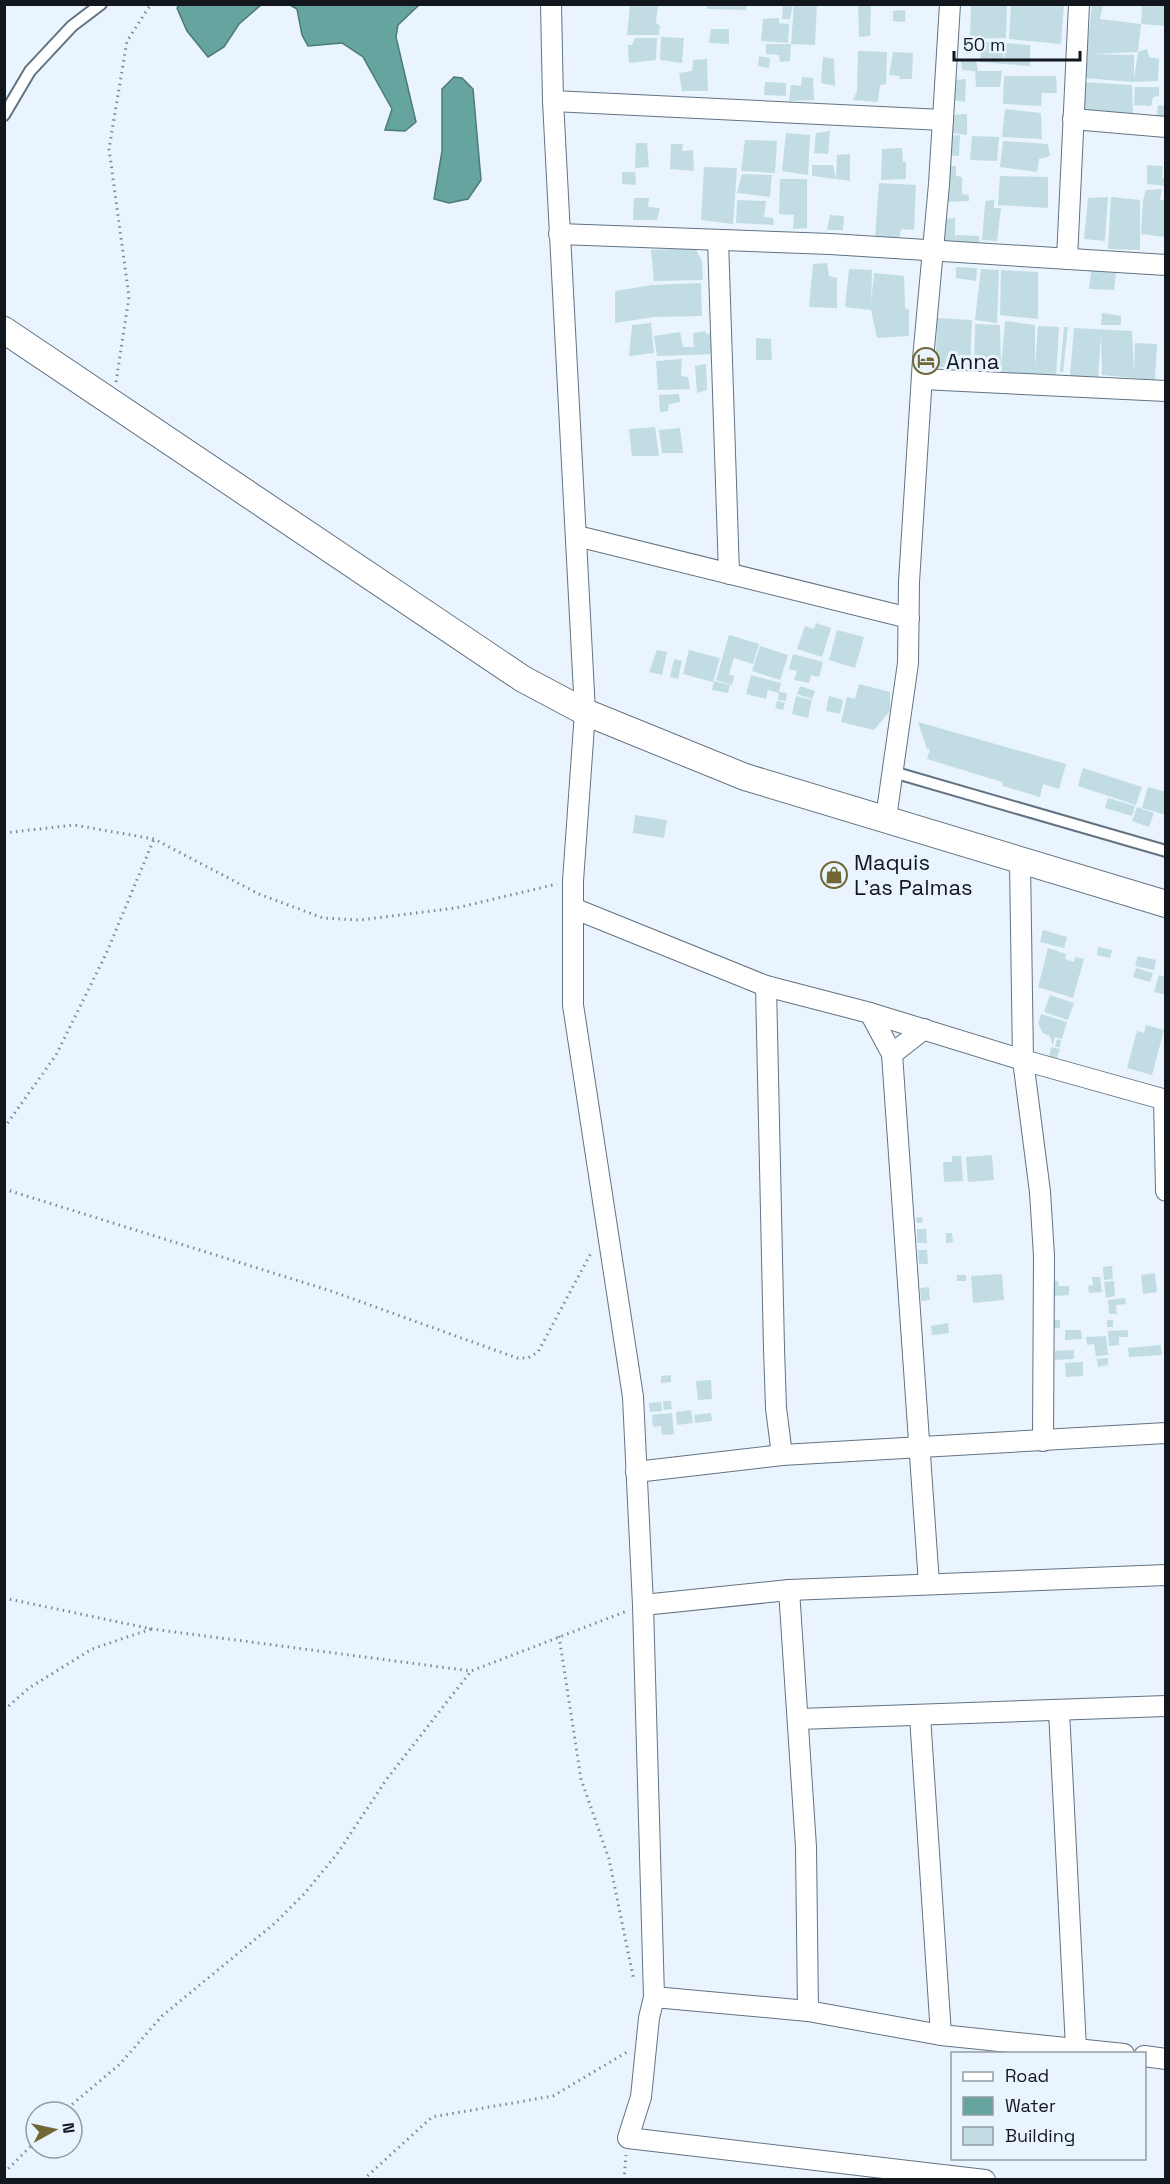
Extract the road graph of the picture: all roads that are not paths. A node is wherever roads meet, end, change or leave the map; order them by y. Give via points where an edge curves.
1 (101, 4) edge
2 (551, 4) edge
3 (950, 4) edge
4 (1079, 4) edge
5 (553, 101) junction
6 (4, 115) edge
7 (1073, 119) junction
8 (943, 120) junction
9 (1166, 127) edge
10 (560, 234) junction
11 (718, 240) junction
12 (932, 251) junction
13 (1067, 259) junction
14 (1166, 265) edge
15 (4, 330) edge
16 (922, 380) junction
17 (1166, 391) edge
18 (577, 536) junction
19 (729, 574) junction
20 (909, 618) junction
21 (585, 712) junction
22 (893, 772) junction
23 (886, 818) junction
24 (1166, 852) edge
25 (1020, 862) junction
26 (1166, 904) edge
27 (573, 909) junction
28 (766, 986) junction
29 (870, 1012) junction
30 (924, 1029) junction
31 (892, 1054) junction
32 (1023, 1060) junction
33 (1165, 1100) edge
34 (1166, 1191) edge
35 (1166, 1433) edge
36 (1043, 1441) junction
37 (918, 1448) junction
38 (782, 1455) junction
39 (636, 1472) junction
40 (1166, 1575) edge
41 (929, 1584) junction
42 (789, 1590) junction
43 (643, 1605) junction
44 (1166, 1706) edge
45 (1059, 1710) junction
46 (920, 1716) junction
47 (799, 1719) junction
48 (654, 1997) junction
49 (808, 2011) junction
50 (941, 2035) junction
51 (1076, 2048) junction
52 (1108, 2052) edge
53 (1146, 2056) edge
54 (1166, 2059) edge
55 (985, 2180) edge

1 - 6 lane via 72,26 30,70
2 - 5 street
3 - 8 street
4 - 7 street
5 - 8 street
5 - 10 street
7 - 9 street
7 - 13 street
8 - 12 street
10 - 11 street
10 - 18 street
11 - 12 street
11 - 19 street
12 - 13 street
12 - 16 street
13 - 14 street
15 - 21 street via 523,679
16 - 17 street
16 - 20 street
18 - 19 street
18 - 21 street
19 - 20 street
20 - 22 street via 903,709
21 - 23 street via 745,777
21 - 27 street
22 - 23 street
22 - 24 lane
23 - 25 street
25 - 26 street
25 - 32 street
27 - 28 street
27 - 39 street via 573,1005 633,1397
28 - 29 street
28 - 38 street via 776,1408
29 - 30 street
29 - 31 street
30 - 31 street
30 - 32 street
31 - 37 street
32 - 33 street
32 - 36 street via 1044,1256
33 - 34 street
35 - 36 street
36 - 37 street
37 - 38 street
37 - 41 street
38 - 39 street
39 - 43 street
40 - 41 street
41 - 42 street
42 - 43 street
42 - 47 street
43 - 48 street
44 - 45 street
45 - 46 street
45 - 51 street
46 - 47 street
46 - 50 street
47 - 49 street via 806,1847
48 - 49 street
48 - 55 street via 641,2097 628,2138
49 - 50 street
50 - 51 street
51 - 52 street
53 - 54 street

